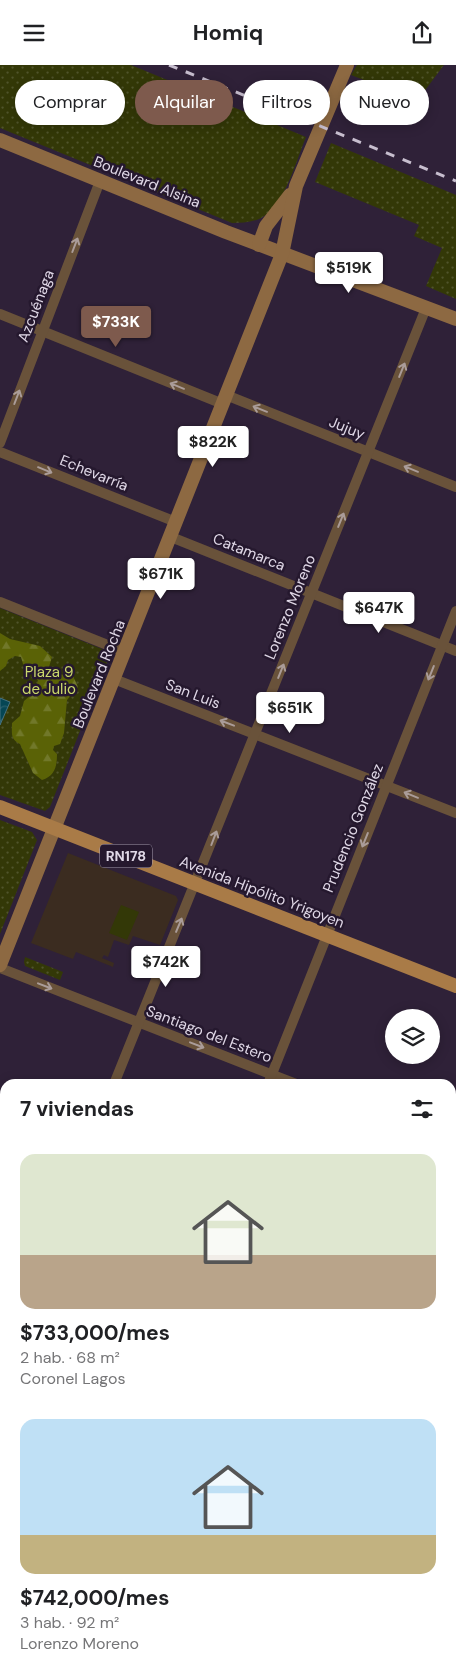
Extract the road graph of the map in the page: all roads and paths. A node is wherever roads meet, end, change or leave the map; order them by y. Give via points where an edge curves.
1 (347, 66) edge
2 (0, 140) edge
3 (100, 181) junction
4 (296, 187) junction
5 (259, 245) junction
6 (282, 254) junction
7 (426, 308) junction
8 (0, 314) edge
9 (456, 319) edge
10 (42, 331) junction
11 (224, 400) junction
12 (0, 443) edge
13 (0, 452) edge
14 (368, 453) junction
15 (456, 487) edge
16 (176, 522) junction
17 (171, 537) junction
18 (312, 593) junction
19 (0, 602) edge
20 (456, 611) edge
21 (442, 646) junction
22 (456, 651) edge
23 (125, 652) junction
24 (114, 679) junction
25 (255, 734) junction
26 (387, 786) junction
27 (0, 807) edge
28 (456, 813) edge
29 (55, 829) junction
30 (196, 884) junction
31 (327, 935) junction
32 (0, 967) edge
33 (456, 986) edge
34 (139, 1022) junction
35 (116, 1079) edge
36 (270, 1079) edge

1 - 4 main road
2 - 3 main road, Boulevard Alsina
3 - 5 main road, Boulevard Alsina
10 -> 3 street, Azcuénaga
4 - 5 main road via 266,226
4 - 6 main road, Boulevard Rocha
5 - 6 main road, Boulevard Alsina
6 - 7 main road, Boulevard Alsina
6 - 11 main road, Boulevard Rocha
7 - 9 main road, Boulevard Alsina
14 -> 7 street, Lorenzo Moreno
8 - 10 street, Jujuy
11 -> 10 street, Jujuy
12 -> 10 street, Azcuénaga
14 -> 11 street, Jujuy
11 - 16 main road, Boulevard Rocha
13 -> 16 street, Echevarría
15 -> 14 street, Jujuy
18 -> 14 street, Lorenzo Moreno
16 - 17 main road, Boulevard Rocha
17 - 18 street, Catamarca
17 - 23 main road, Boulevard Rocha
18 - 21 street, Catamarca
25 -> 18 street, Lorenzo Moreno
19 - 23 street
20 - 21 street, Prudencio González
21 - 22 street, Catamarca
21 -> 26 street, Prudencio González
23 - 24 main road, Boulevard Rocha
25 -> 24 street, San Luis
24 - 29 main road, Boulevard Rocha
25 - 26 street, San Luis
30 -> 25 street, Lorenzo Moreno
28 -> 26 street, San Luis
26 -> 31 street, Prudencio González
27 - 29 main road, RN178
29 - 30 main road, Avenida Hipólito Yrigoyen / RN178
29 - 32 main road, Boulevard Rocha
30 - 31 main road, Avenida Hipólito Yrigoyen / RN178
34 -> 30 street, Lorenzo Moreno
31 - 33 main road, Avenida Hipólito Yrigoyen / RN178
31 - 36 street, Prudencio González
32 -> 34 street, Santiago del Estero
34 - 35 street, Lorenzo Moreno
34 -> 36 street, Santiago del Estero

